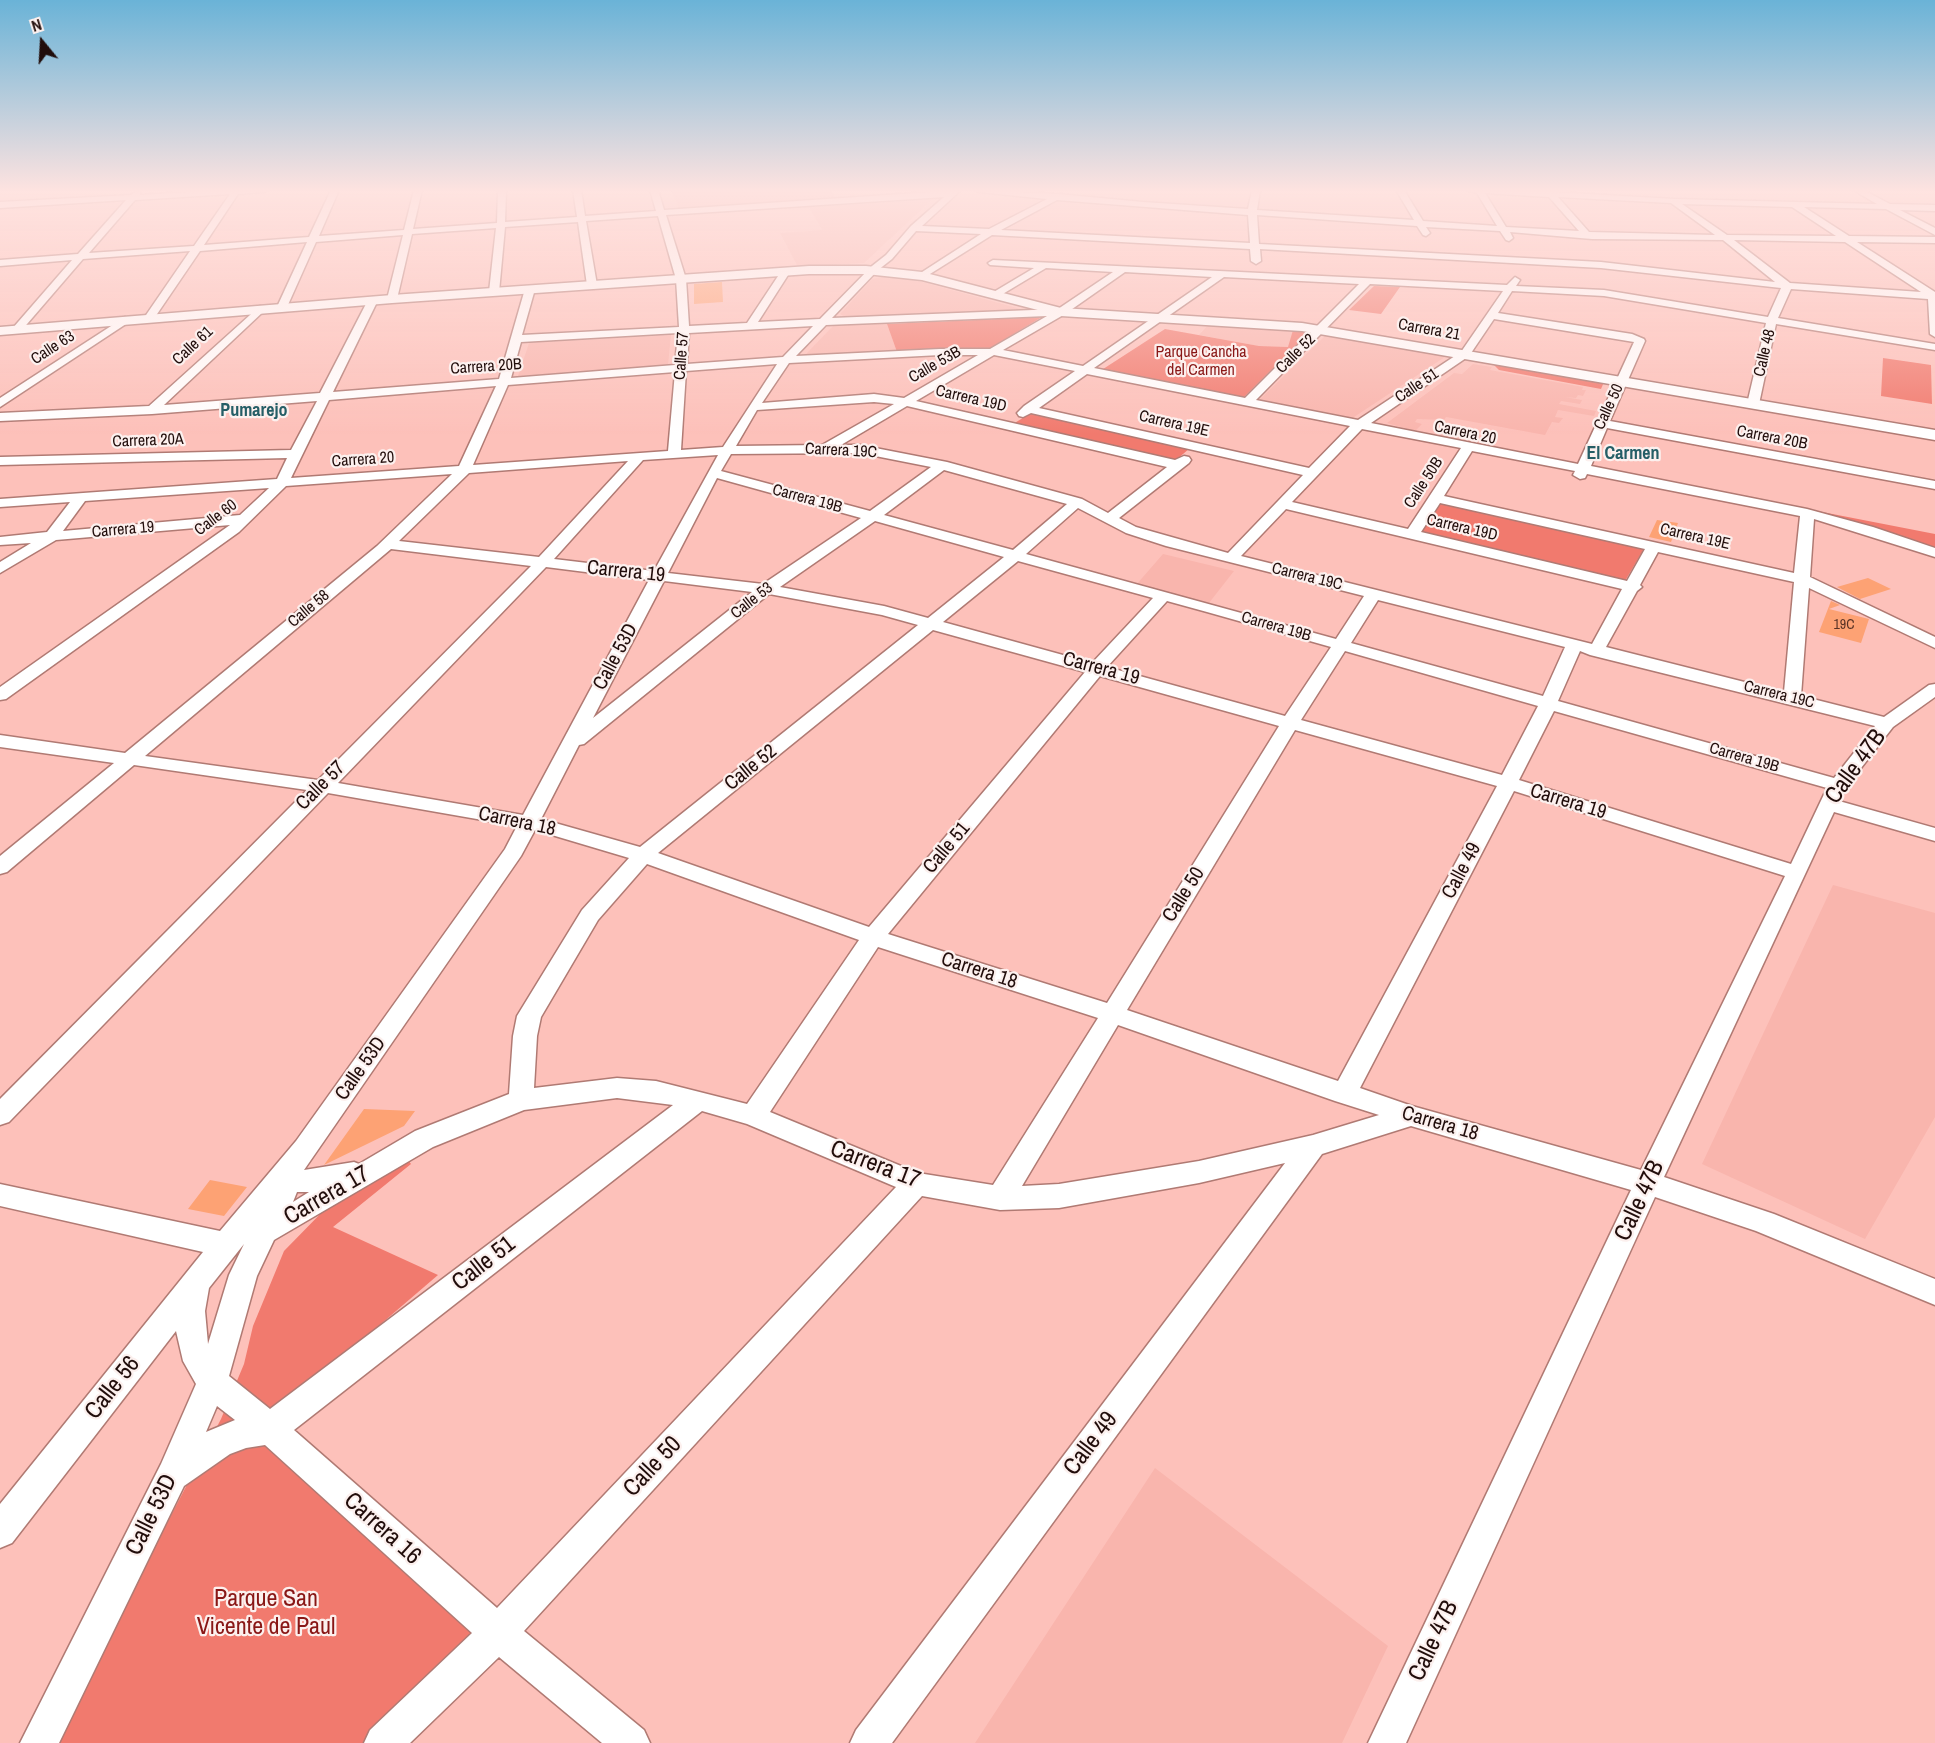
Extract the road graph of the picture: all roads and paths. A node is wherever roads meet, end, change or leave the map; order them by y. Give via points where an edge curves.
1 (67, 271) edge
2 (181, 271) edge
3 (298, 271) edge
4 (399, 271) edge
5 (496, 271) edge
6 (590, 271) edge
7 (679, 271) edge
8 (814, 271) edge
9 (872, 271) edge
10 (884, 271) edge
11 (929, 271) edge
12 (1035, 271) edge
13 (1120, 271) edge
14 (1182, 271) edge
15 (1514, 271) edge
16 (1662, 271) edge
17 (1768, 271) edge
18 (1897, 271) edge
19 (785, 272) junction
20 (1224, 273) junction
21 (1256, 274) joint
22 (922, 276) junction
23 (681, 279) junction
24 (1368, 282) junction
25 (592, 285) junction
26 (1787, 286) junction
27 (530, 289) junction
28 (1510, 289) junction
29 (494, 292) junction
30 (996, 295) junction
31 (1934, 296) edge
32 (392, 298) junction
33 (373, 300) junction
34 (282, 307) junction
35 (260, 309) junction
36 (1061, 312) junction
37 (1490, 315) junction
38 (1161, 317) junction
39 (149, 318) junction
40 (125, 320) junction
41 (1772, 320) junction
42 (1935, 320) edge
43 (824, 321) junction
44 (751, 326) junction
45 (17, 329) junction
46 (684, 329) junction
47 (1320, 329) junction
48 (0, 331) edge
49 (1935, 334) edge
50 (517, 339) junction
51 (1935, 347) edge
52 (984, 354) junction
53 (1465, 354) junction
54 (786, 360) junction
55 (682, 368) junction
56 (1083, 371) junction
57 (1622, 381) junction
58 (504, 382) junction
59 (324, 396) junction
60 (1249, 401) junction
61 (904, 402) junction
62 (0, 403) edge
63 (1753, 404) junction
64 (753, 406) junction
65 (1028, 409) junction
66 (152, 410) junction
67 (0, 417) edge
68 (1602, 423) junction
69 (1005, 425) junction
70 (1358, 426) junction
71 (1935, 435) edge
72 (826, 448) junction
73 (1199, 448) junction
74 (729, 450) junction
75 (1466, 451) junction
76 (674, 453) junction
77 (298, 454) junction
78 (640, 456) junction
79 (0, 461) edge
80 (942, 465) junction
81 (1178, 465) junction
82 (464, 470) junction
83 (1582, 472) junction
84 (1312, 473) junction
85 (713, 474) junction
86 (281, 484) junction
87 (1935, 485) edge
88 (80, 498) junction
89 (1436, 498) junction
90 (1077, 502) junction
91 (0, 503) edge
92 (1283, 504) junction
93 (872, 517) junction
94 (1807, 517) junction
95 (246, 519) junction
96 (1108, 519) junction
97 (1412, 535) junction
98 (51, 537) junction
99 (0, 541) edge
100 (387, 544) junction
101 (1654, 546) junction
102 (1935, 553) edge
103 (1016, 555) junction
104 (1231, 558) junction
105 (1935, 561) edge
106 (542, 563) junction
107 (0, 568) edge
108 (660, 575) junction
109 (1802, 579) junction
110 (1634, 586) junction
111 (766, 589) junction
112 (1373, 595) junction
113 (1163, 596) junction
114 (930, 624) junction
115 (1935, 643) edge
116 (1342, 646) junction
117 (1574, 646) junction
118 (1596, 651) junction
119 (1097, 668) junction
120 (1935, 688) edge
121 (0, 695) edge
122 (1792, 698) junction
123 (1548, 704) junction
124 (1290, 723) junction
125 (1887, 723) junction
126 (0, 741) edge
127 (569, 746) junction
128 (130, 759) junction
129 (1508, 783) junction
130 (1838, 785) junction
131 (321, 786) junction
132 (1828, 804) junction
133 (530, 822) junction
134 (1935, 835) edge
135 (643, 855) junction
136 (0, 867) edge
137 (1797, 873) junction
138 (873, 937) junction
139 (1111, 1014) junction
140 (1344, 1094) junction
141 (521, 1100) junction
142 (698, 1100) junction
143 (0, 1115) edge
144 (753, 1116) junction
145 (1411, 1116) junction
146 (1313, 1146) junction
147 (305, 1149) junction
148 (388, 1160) junction
149 (290, 1181) junction
150 (1648, 1183) junction
151 (916, 1184) junction
152 (0, 1194) edge
153 (1000, 1198) junction
154 (266, 1232) junction
155 (226, 1245) junction
156 (196, 1284) junction
157 (1935, 1292) edge
158 (212, 1382) junction
159 (270, 1429) junction
160 (172, 1475) junction
161 (0, 1531) edge
162 (498, 1633) junction
163 (39, 1743) edge
164 (383, 1743) edge
165 (631, 1743) edge
166 (869, 1743) edge
167 (1387, 1743) edge

1 - 45 street
2 - 39 street
3 - 34 street
4 - 32 street
5 - 29 street
6 - 25 street
7 - 23 street, Calle 57
8 - 19 main road
9 - 43 street, Calle 53D
10 - 22 main road
11 - 22 street
12 - 30 street
13 - 36 street, Calle 53B
14 - 20 street
15 - 28 street, Calle 51
16 - 26 street
17 - 26 street
18 - 31 street
19 - 23 main road
19 - 44 street
20 - 21 street
20 - 38 street
21 - 24 street
22 - 30 main road
23 - 25 main road
23 - 46 street, Calle 57
24 - 28 street
24 - 47 street, Calle 52
25 - 27 main road
26 - 31 street
26 - 41 street, Calle 48
27 - 29 main road
27 - 50 street, Calle 58
28 - 37 street, Calle 51
28 - 41 street via 1615,294
29 - 32 main road
30 - 36 main road
31 - 42 street
32 - 33 main road
33 - 34 main road
33 - 59 street, Calle 60
34 - 35 main road
35 - 39 main road
35 - 66 street, Calle 61
36 - 38 main road, Carrera 21
36 - 43 street, Carrera 21
36 - 52 street, Calle 53B
37 - 53 street, Calle 51
37 - 57 street, Calle 50 via 1632,337 1640,341
38 - 47 main road, Carrera 21
38 - 56 street
39 - 40 main road
40 - 45 main road
40 - 62 street, Calle 63
41 - 51 street
41 - 63 street, Calle 48
42 - 49 street
43 - 44 street, Carrera 21
43 - 54 street, Calle 53D
44 - 46 street, Carrera 21
45 - 48 main road
46 - 50 street, Carrera 21
46 - 55 street, Calle 57
47 - 53 main road, Carrera 21
47 - 60 street, Calle 52
50 - 58 street, Calle 58
52 - 54 street, Carrera 20B via 940,352
52 - 56 street, Carrera 20
52 - 61 street, Calle 53B
53 - 57 main road, Carrera 21
53 - 70 street, Calle 51
54 - 55 street, Carrera 20B
54 - 64 street, Calle 53D
55 - 58 street, Carrera 20B
55 - 76 street, Calle 57
56 - 60 street, Carrera 20
56 - 65 street
56 - 70 street, Carrera 20
57 - 63 main road, Carrera 21
57 - 68 street, Calle 50
58 - 59 street, Carrera 20B
58 - 82 street, Calle 58
59 - 66 street, Carrera 20B
59 - 77 street, Calle 60
60 - 70 street, Carrera 20
61 - 64 street, Carrera 19D via 865,398
61 - 69 street, Carrera 19D
61 - 72 street, Calle 53B
63 - 71 main road, Carrera 21
64 - 74 street, Calle 53D
65 - 69 street
65 - 73 street, Carrera 19E
66 - 67 street, Carrera 20B
68 - 83 street, Calle 50
68 - 87 street, Carrera 20B
69 - 81 street, Carrera 19D
70 - 75 street, Carrera 20
70 - 83 street, Carrera 20
70 - 84 street, Calle 51
72 - 74 street, Carrera 19C
72 - 80 street, Carrera 19C via 888,453
73 - 81 street
73 - 84 street, Carrera 19E
74 - 76 street, Carrera 20
74 - 85 street, Calle 53D
75 - 83 street, Carrera 20
75 - 89 street, Calle 50B
76 - 78 street, Carrera 20
77 - 79 street, Carrera 20A
77 - 86 street, Calle 60
78 - 82 street, Carrera 20
78 - 106 street, Calle 57
80 - 90 street, Carrera 19C
80 - 93 street, Calle 53
81 - 96 street
82 - 86 street, Carrera 20
82 - 100 street, Calle 58
83 - 94 street, Carrera 20
84 - 92 street, Calle 51
85 - 93 street, Carrera 19B
85 - 108 street, Calle 53D
86 - 88 street, Carrera 20
86 - 95 street, Calle 60
88 - 91 street, Carrera 20
88 - 98 street
89 - 97 street, Calle 50B
89 - 101 street, Carrera 19E
90 - 96 street, Carrera 19C
90 - 103 street, Calle 52
92 - 97 street, Carrera 19D
92 - 104 street, Calle 51
93 - 103 street, Carrera 19B
93 - 111 street, Calle 53
94 - 102 street, Carrera 20 via 1868,530
94 - 105 street, Carrera 20
94 - 109 street
95 - 98 street, Carrera 19
95 - 121 street, Calle 60
96 - 104 street, Carrera 19C via 1171,543
97 - 110 street, Carrera 19D
98 - 99 street, Carrera 19
98 - 107 street
100 - 106 street, Carrera 19
100 - 128 street, Calle 58
101 - 109 street, Carrera 19E
101 - 110 street
103 - 113 street, Carrera 19B
103 - 114 street, Calle 52
104 - 112 street, Carrera 19C
106 - 108 street, Carrera 19
106 - 131 street, Calle 57
108 - 111 street, Carrera 19
108 - 127 street, Calle 53D
109 - 115 street, Carrera 19E
109 - 122 street
110 - 118 street
111 - 114 street, Carrera 19 via 884,611
111 - 127 street, Calle 53
112 - 116 street, Calle 50
112 - 117 street, Carrera 19C
113 - 116 street, Carrera 19B
113 - 119 street, Calle 51
114 - 119 street, Carrera 19
114 - 135 street, Calle 52
116 - 123 street, Carrera 19B
116 - 124 street, Calle 50
117 - 118 street, Carrera 19C
117 - 123 street, Calle 49
118 - 122 street, Carrera 19C
119 - 124 street, Carrera 19
119 - 138 street, Calle 51
120 - 125 street, Calle 47B
122 - 125 street, Carrera 19C
123 - 129 street, Calle 49
123 - 130 street, Carrera 19B
124 - 129 street, Carrera 19
124 - 139 street, Calle 50
125 - 130 street, Calle 47B
126 - 128 street, Carrera 18
127 - 133 street, Calle 53D
128 - 131 street, Carrera 18
128 - 136 street, Calle 58
129 - 137 street, Carrera 19
129 - 140 street, Calle 49
130 - 132 street, Calle 47B
131 - 133 street, Carrera 18
131 - 143 street, Calle 57
132 - 134 street
132 - 137 street, Calle 47B
133 - 135 street, Carrera 18
133 - 147 street, Calle 53D via 514,851
135 - 138 street, Carrera 18
135 - 141 street, Calle 52 via 590,915 529,1016
137 - 150 street, Calle 47B
138 - 139 street, Carrera 18
138 - 144 street, Calle 51
139 - 140 street, Carrera 18
139 - 153 street, Calle 50
140 - 145 street, Carrera 18
141 - 142 street, Carrera 17 via 617,1088
141 - 148 street, Carrera 17 via 424,1139
142 - 144 street, Carrera 17
142 - 159 street, Calle 51
144 - 151 street, Carrera 17
145 - 146 street, Carrera 17
145 - 150 street, Carrera 18
146 - 153 street, Carrera 17 via 1199,1173 1059,1196
146 - 166 street, Calle 49
147 - 149 street, Calle 53D
147 - 155 street, Calle 53D
148 - 149 street, Carrera 17 via 339,1177
148 - 154 street, Carrera 17
149 - 154 street, Calle 53D
150 - 157 street, Carrera 18 via 1764,1222
150 - 167 street, Calle 47B
151 - 153 street, Carrera 17
151 - 162 street, Calle 50
152 - 155 street
154 - 158 street, Calle 53D via 243,1275
155 - 156 street, Calle 56
156 - 158 street, Carrera 16 via 190,1337 198,1361
156 - 161 street, Calle 56
158 - 159 street, Carrera 16
158 - 160 street, Calle 53D
159 - 160 street via 246,1432 220,1442
159 - 162 street, Carrera 16
160 - 163 street, Calle 53D
162 - 164 street, Calle 50
162 - 165 street, Carrera 16

